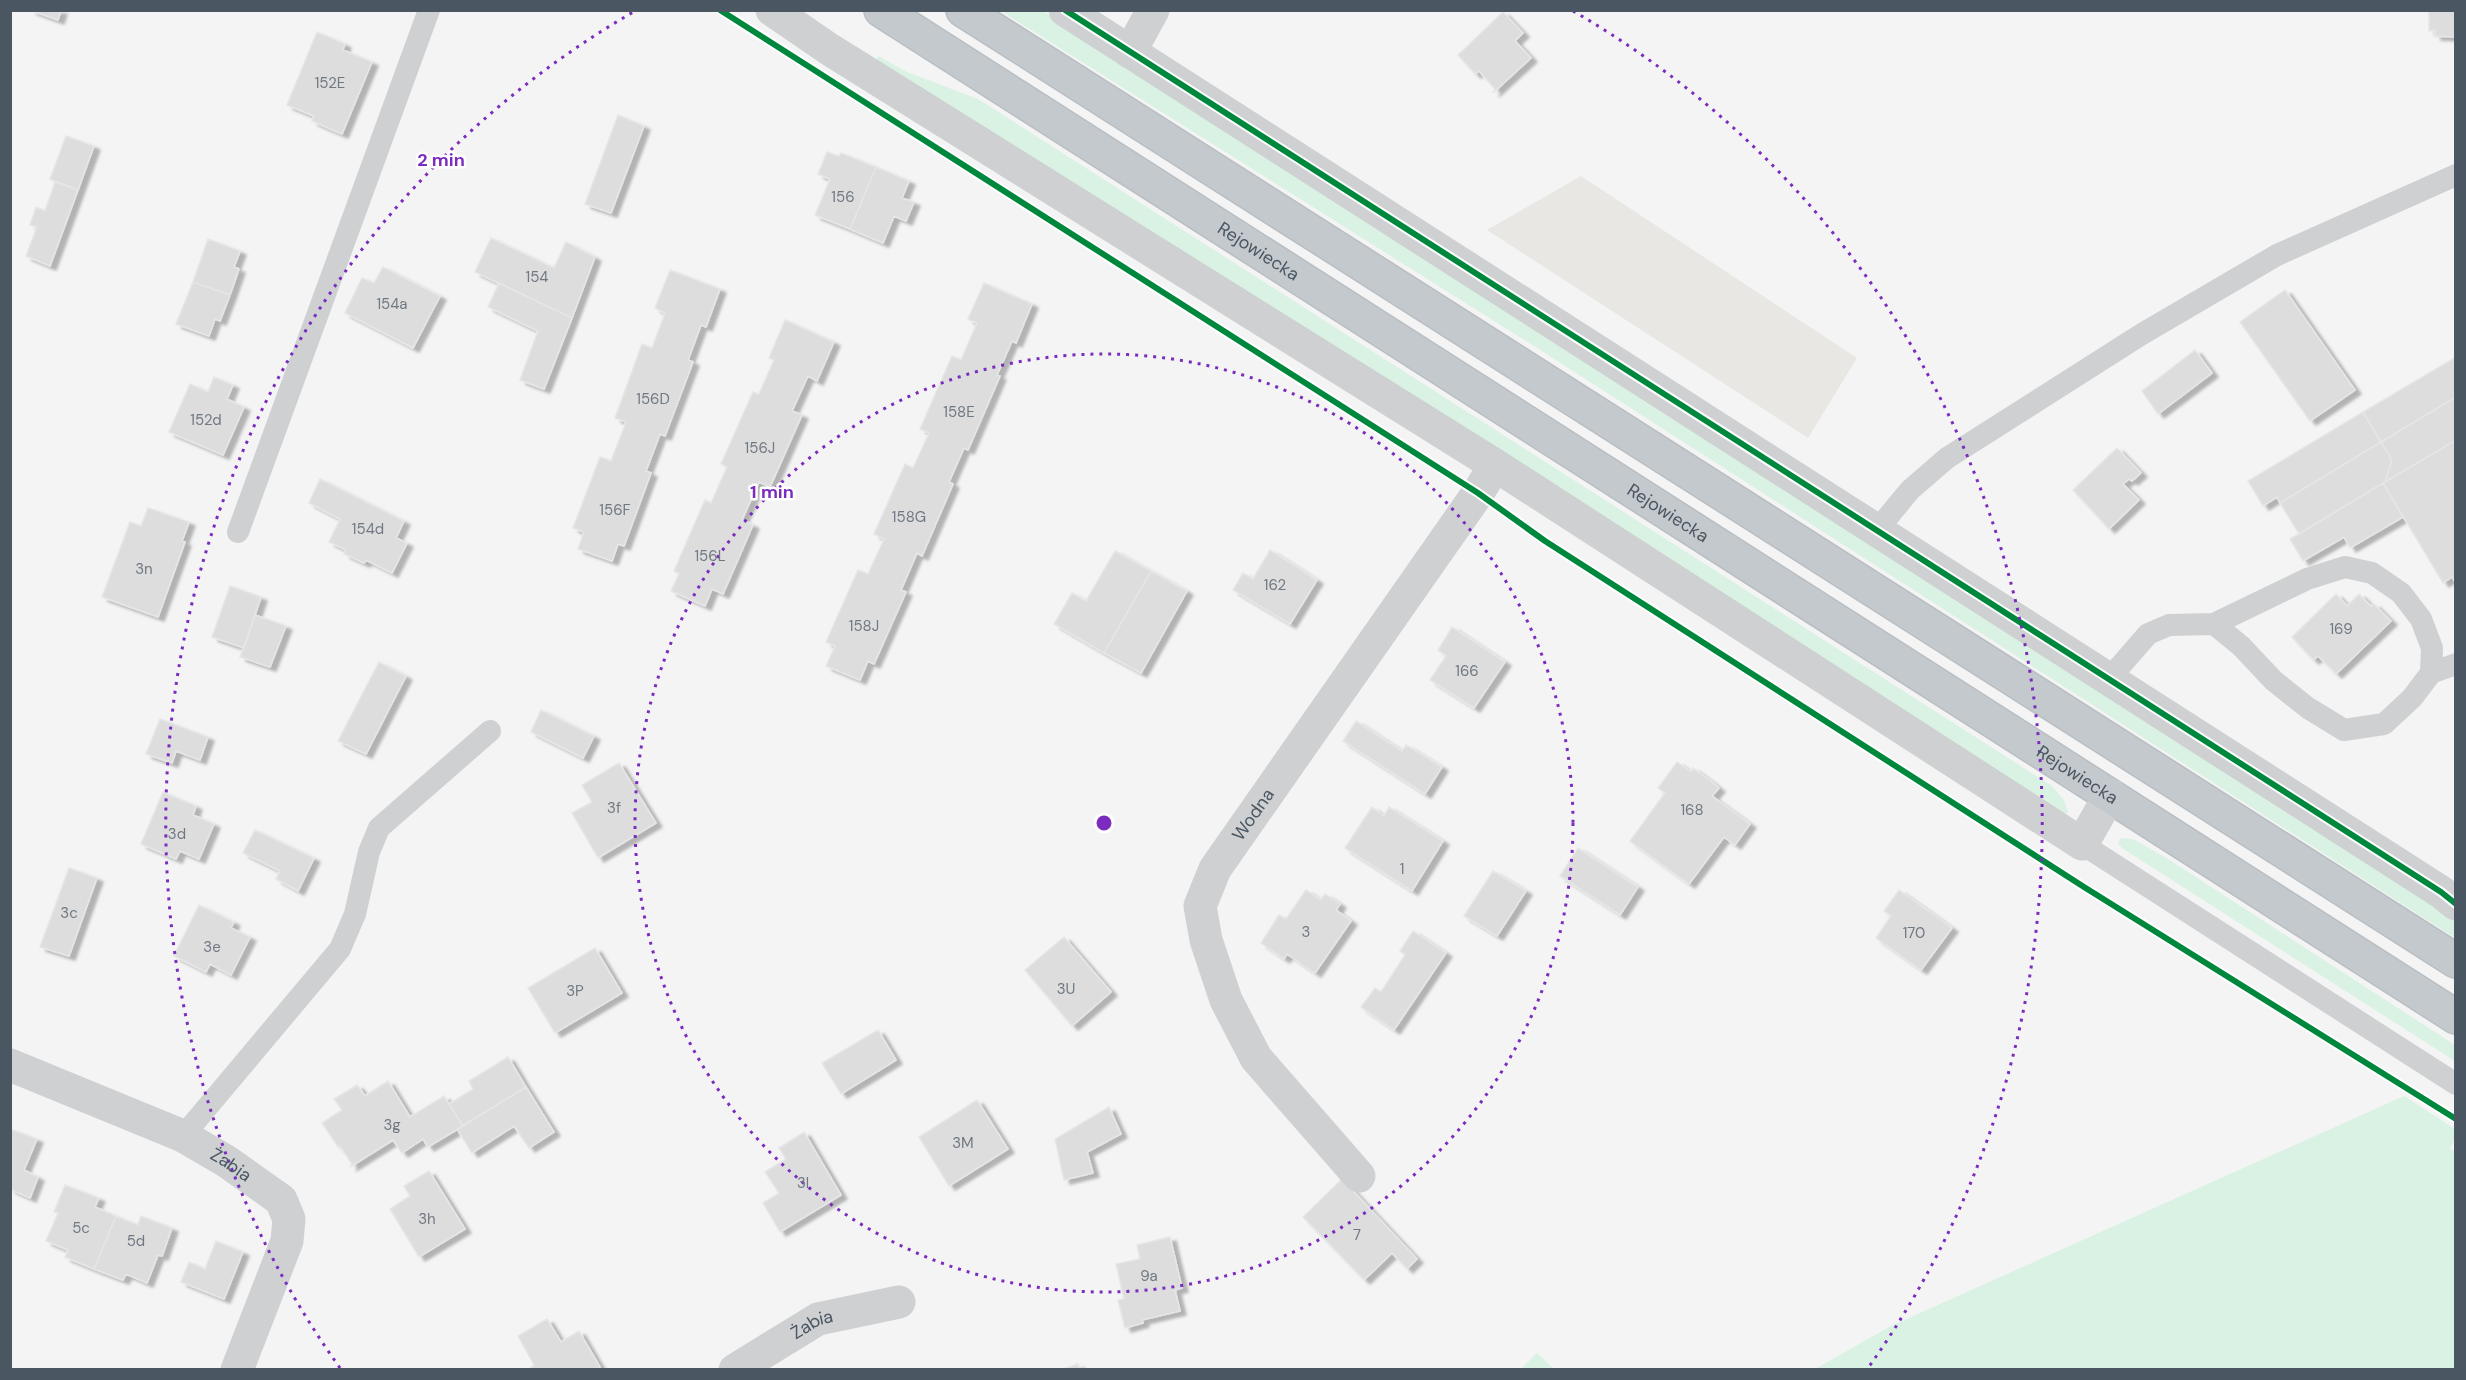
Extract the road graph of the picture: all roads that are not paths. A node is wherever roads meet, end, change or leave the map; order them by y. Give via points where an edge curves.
1 (429, 10) edge
2 (771, 10) edge
3 (881, 10) edge
4 (963, 10) edge
5 (1065, 10) edge
6 (1153, 10) edge
7 (1130, 52) junction
8 (2456, 175) edge
9 (1495, 465) junction
10 (1877, 530) junction
11 (238, 532) dead end
12 (2214, 624) junction
13 (2456, 664) edge
14 (2431, 673) junction
15 (2108, 680) junction
16 (490, 731) dead end
17 (2110, 795) junction
18 (2082, 844) junction
19 (2456, 904) edge
20 (2456, 961) edge
21 (2456, 1017) edge
22 (10, 1065) edge
23 (2456, 1084) edge
24 (183, 1136) junction
25 (1359, 1176) dead end
26 (899, 1302) dead end
27 (237, 1370) edge
28 (735, 1370) edge

1 - 11 lane
2 - 9 street
3 - 17 highway, Rejowiecka
4 - 20 highway
5 - 7 street
6 - 7 street
7 - 10 street
8 - 10 lane via 2277,255 2142,334 1947,458 1910,490
9 - 18 street
9 - 25 street, Wodna via 1215,870 1200,906 1206,940 1226,1000 1256,1058
10 - 15 street
12 - 14 lane via 2274,681 2344,730 2384,724
12 - 14 lane via 2307,579 2344,567 2372,573 2401,593 2421,619 2432,648
12 - 15 lane via 2169,625 2148,634
13 - 14 lane
15 - 19 street
16 - 24 lane via 379,828 369,852 355,914 340,949
17 - 18 street
17 - 21 highway, Rejowiecka
18 - 23 lane
22 - 24 street, Żabia
24 - 27 street, Żabia via 281,1200 289,1219 287,1241
26 - 28 street, Żabia via 818,1319

